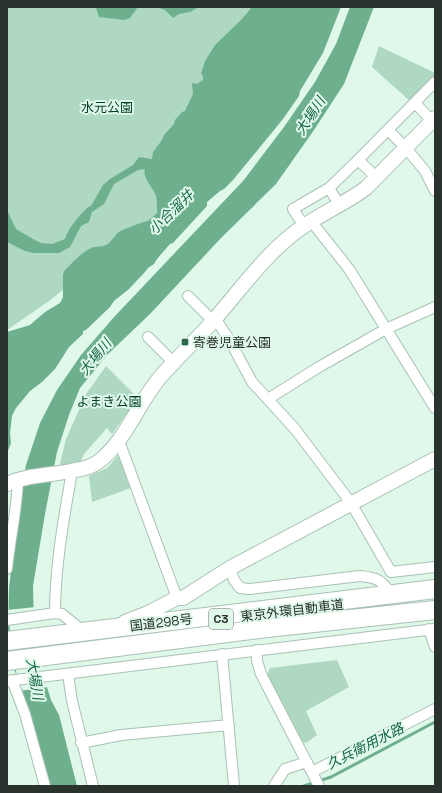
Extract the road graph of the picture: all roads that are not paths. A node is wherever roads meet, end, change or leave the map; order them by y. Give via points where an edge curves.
1 (435, 82) edge
2 (415, 103) junction
3 (434, 119) edge
4 (388, 130) junction
5 (405, 147) junction
6 (358, 160) junction
7 (376, 177) junction
8 (329, 188) junction
9 (435, 191) edge
10 (340, 206) junction
11 (307, 223) junction
12 (188, 296) dead end
13 (435, 307) edge
14 (214, 319) junction
15 (386, 329) junction
16 (148, 337) dead end
17 (174, 363) junction
18 (268, 399) junction
19 (435, 408) edge
20 (119, 440) junction
21 (435, 459) edge
22 (67, 472) junction
23 (16, 481) edge
24 (351, 503) junction
25 (386, 565) junction
26 (435, 567) edge
27 (230, 568) junction
28 (7, 570) edge
29 (387, 588) junction
30 (435, 589) edge
31 (435, 594) edge
32 (177, 598) junction
33 (435, 605) edge
34 (435, 610) edge
35 (55, 613) junction
36 (7, 620) edge
37 (103, 629) junction
38 (432, 629) edge
39 (84, 632) junction
40 (7, 641) edge
41 (435, 648) edge
42 (257, 650) junction
43 (222, 654) junction
44 (8, 656) edge
45 (63, 674) junction
46 (10, 681) edge
47 (435, 709) edge
48 (229, 726) junction
49 (81, 743) junction
50 (307, 762) junction
51 (313, 774) junction
52 (45, 786) edge
53 (93, 786) edge
54 (234, 786) edge
55 (274, 786) edge
56 (319, 786) edge

1 - 2 street
2 - 3 street
2 - 4 street
3 - 5 street
4 - 5 street
4 - 6 street
5 - 7 street
5 - 9 street via 425,171
6 - 7 street
6 - 8 street
7 - 10 street via 357,195
8 - 10 street
8 - 11 street via 293,208
10 - 11 street
11 - 14 street via 264,262
11 - 15 street via 349,269
12 - 14 street
13 - 15 street
14 - 17 street
14 - 18 street via 230,341 252,382
15 - 18 street via 319,366
15 - 19 street
16 - 17 street
17 - 20 street via 148,392
18 - 24 street via 295,429
20 - 22 street via 98,462 86,468
20 - 32 street
21 - 24 street
22 - 23 street
22 - 35 street via 56,577
23 - 28 street via 17,505
24 - 25 street
24 - 27 street
25 - 26 street via 391,572
25 - 29 street
27 - 29 street via 240,588 360,576 375,577
27 - 32 street via 183,598
29 - 30 highway, 国道298号
29 - 37 highway, 国道298号
31 - 44 highway, 東京外環自動車道 / C3
32 - 37 street via 148,613
33 - 44 highway, 東京外環自動車道 / C3
34 - 44 highway, 国道298号 via 56,655
35 - 36 street
35 - 39 street via 62,614
37 - 39 highway, 国道298号
38 - 41 street
38 - 42 street
39 - 40 highway, 国道298号
42 - 43 street
42 - 50 street via 261,674
43 - 45 street
43 - 48 street
45 - 46 street
45 - 49 street
46 - 52 street via 25,714
47 - 51 street
48 - 49 street via 121,735
48 - 54 street
49 - 53 street
50 - 51 street
50 - 55 street via 285,770
51 - 56 street

